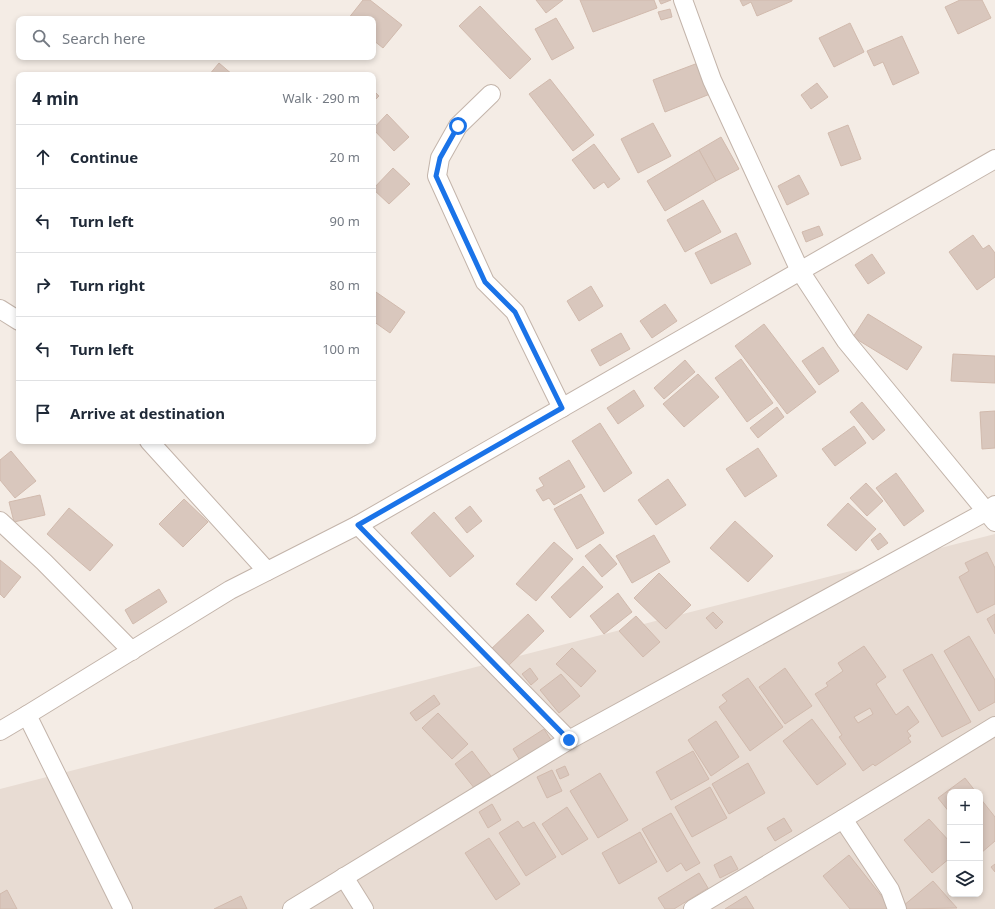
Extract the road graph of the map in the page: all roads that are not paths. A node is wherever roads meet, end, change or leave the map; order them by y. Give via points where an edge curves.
1 (683, 0) edge
2 (491, 94) dead end
3 (995, 159) edge
4 (800, 271) junction
5 (0, 309) edge
6 (16, 319) edge
7 (562, 408) junction
8 (151, 444) edge
9 (992, 513) edge
10 (0, 521) edge
11 (358, 525) junction
12 (267, 571) junction
13 (132, 651) junction
14 (27, 716) junction
15 (995, 726) edge
16 (0, 731) edge
17 (569, 740) junction
18 (843, 820) junction
19 (344, 877) junction
20 (123, 909) edge
21 (292, 909) edge
22 (364, 909) edge
23 (693, 909) edge
24 (897, 909) edge

1 - 4 street via 712,80
2 - 7 street via 458,126 440,158 436,176 485,282 515,312
3 - 4 street
4 - 7 street
4 - 9 street via 846,341
5 - 6 street
7 - 11 street
8 - 12 street
9 - 17 street
10 - 13 street
11 - 12 street
11 - 17 street
12 - 13 street via 230,590
13 - 14 street
14 - 16 street
14 - 20 street
15 - 18 street
17 - 19 street
18 - 23 street
18 - 24 street via 890,890
19 - 21 street
19 - 22 street

